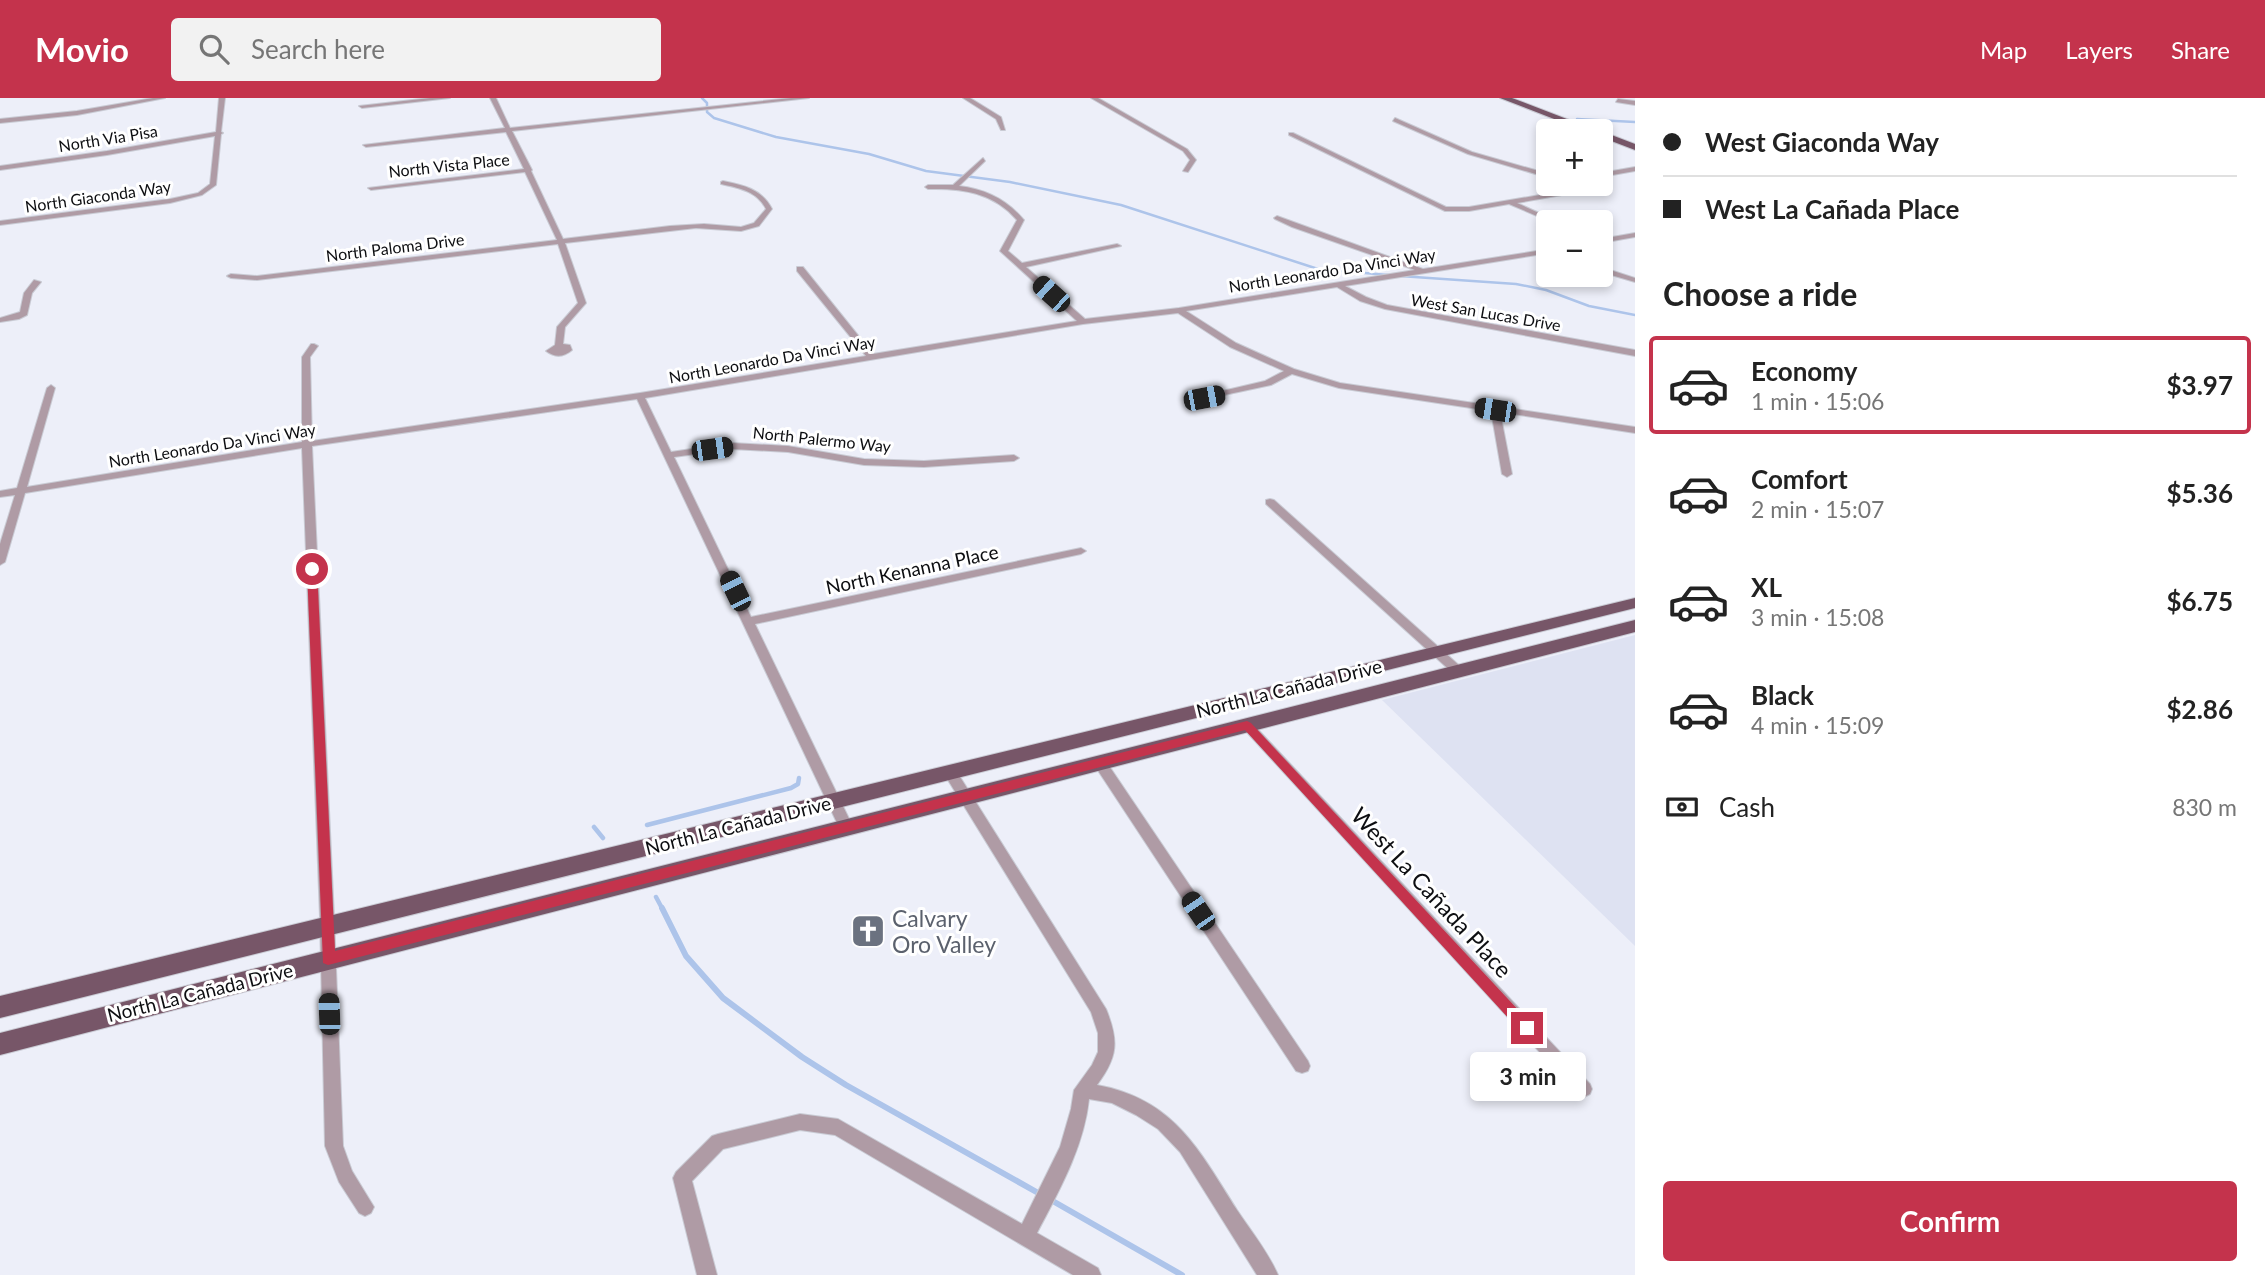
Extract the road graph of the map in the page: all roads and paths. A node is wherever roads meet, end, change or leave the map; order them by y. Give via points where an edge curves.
1 (162, 98) edge
2 (222, 98) edge
3 (447, 98) edge
4 (493, 98) edge
5 (806, 98) edge
6 (966, 98) edge
7 (1094, 98) edge
8 (1504, 98) edge
9 (1618, 101) dead end
10 (1635, 103) edge
11 (362, 106) dead end
12 (1561, 119) edge
13 (1395, 120) dead end
14 (0, 121) edge
15 (1003, 129) dead end
16 (510, 130) junction
17 (219, 133) junction
18 (1291, 134) dead end
19 (1613, 139) edge
20 (366, 145) dead end
21 (1635, 147) edge
22 (983, 160) dead end
23 (0, 168) edge
24 (1635, 169) edge
25 (529, 170) junction
26 (1186, 171) dead end
27 (1536, 172) edge
28 (1613, 173) edge
29 (723, 183) dead end
30 (956, 186) junction
31 (928, 187) dead end
32 (371, 188) dead end
33 (1549, 196) edge
34 (1511, 203) junction
35 (1536, 214) edge
36 (1277, 218) dead end
37 (0, 223) edge
38 (1635, 235) edge
39 (1613, 239) edge
40 (561, 241) junction
41 (1117, 246) dead end
42 (1536, 253) edge
43 (1020, 266) junction
44 (800, 269) dead end
45 (1420, 269) junction
46 (1613, 273) edge
47 (232, 276) dead end
48 (1635, 280) edge
49 (37, 282) dead end
50 (1337, 284) junction
51 (1179, 310) junction
52 (0, 320) edge
53 (1083, 322) junction
54 (559, 345) dead end
55 (314, 346) dead end
56 (1635, 353) edge
57 (871, 357) junction
58 (1291, 371) junction
59 (51, 388) dead end
60 (640, 396) junction
61 (1204, 398) dead end
62 (1495, 410) junction
63 (1635, 430) edge
64 (307, 444) junction
65 (670, 455) junction
66 (1014, 458) dead end
67 (1507, 474) dead end
68 (20, 491) junction
69 (0, 494) edge
70 (1270, 502) dead end
71 (1081, 551) dead end
72 (0, 562) edge
73 (1635, 603) edge
74 (750, 621) junction
75 (1635, 626) edge
76 (1436, 652) junction
77 (1458, 671) junction
78 (1247, 725) junction
79 (1100, 763) junction
80 (950, 772) junction
81 (965, 797) junction
82 (833, 802) junction
83 (846, 827) junction
84 (327, 942) junction
85 (0, 1007) edge
86 (0, 1044) edge
87 (1302, 1066) dead end
88 (1584, 1089) dead end
89 (1082, 1090) junction
90 (365, 1207) dead end
91 (1026, 1236) junction
92 (707, 1275) edge
93 (1091, 1275) edge
94 (1268, 1275) edge

1 - 14 street
2 - 17 street
3 - 11 street
4 - 16 street
5 - 16 street
6 - 15 street via 999,118
7 - 26 street via 1185,150 1193,160
8 - 12 main road
9 - 10 street
13 - 27 street via 1470,153
16 - 20 street
16 - 25 street
17 - 23 street, North Via Pisa
17 - 37 street, North Giaconda Way via 213,185 200,194
18 - 34 street via 1445,210
19 - 21 main road
22 - 30 street
24 - 28 street
25 - 32 street, North Vista Place
25 - 40 street
29 - 40 street, North Paloma Drive via 745,187 765,199 769,209 760,223 742,231 705,226
30 - 31 street
30 - 43 street via 1010,204 1021,220 1004,251
33 - 34 street
34 - 35 street
36 - 45 street
38 - 39 street
40 - 47 street, North Paloma Drive via 257,278
40 - 54 street via 582,303 563,322
41 - 43 street
42 - 45 street, North Leonardo Da Vinci Way
43 - 53 street
44 - 57 street
45 - 50 street, North Leonardo Da Vinci Way
46 - 48 street
49 - 52 street via 27,293 24,313
50 - 51 street, North Leonardo Da Vinci Way
50 - 56 street, West San Lucas Drive via 1385,307
51 - 53 street, North Leonardo Da Vinci Way
51 - 58 street via 1233,345
53 - 57 street, North Leonardo Da Vinci Way
55 - 64 street via 306,358
57 - 60 street, North Leonardo Da Vinci Way
58 - 61 street via 1268,383
58 - 62 street via 1339,385
59 - 68 street
60 - 64 street, North Leonardo Da Vinci Way
60 - 65 street
62 - 63 street
62 - 67 street
64 - 68 street, North Leonardo Da Vinci Way
64 - 84 street
65 - 66 street, North Palermo Way via 732,446 788,449 864,462 924,464
65 - 74 street
68 - 69 street, North Leonardo Da Vinci Way
68 - 72 street
70 - 76 street
71 - 74 street, North Kenanna Place
73 - 76 main road, North La Cañada Drive
74 - 82 street
75 - 77 main road, North La Cañada Drive
76 - 77 street
76 - 80 main road, North La Cañada Drive
77 - 78 main road, North La Cañada Drive
78 - 79 main road, North La Cañada Drive
78 - 88 street, West La Cañada Place
79 - 81 main road, North La Cañada Drive
79 - 87 street
80 - 81 street
80 - 82 main road, North La Cañada Drive
81 - 83 main road, North La Cañada Drive
81 - 89 street via 1107,1029 1105,1058
82 - 83 street
82 - 84 main road, North La Cañada Drive
83 - 84 main road, North La Cañada Drive
84 - 85 main road, North La Cañada Drive
84 - 86 main road, North La Cañada Drive
84 - 90 street via 334,1146 345,1176
89 - 91 street via 1074,1135
89 - 94 street via 1114,1096 1164,1124 1186,1146
91 - 92 street via 838,1127 800,1122 718,1142 682,1178
91 - 93 street

